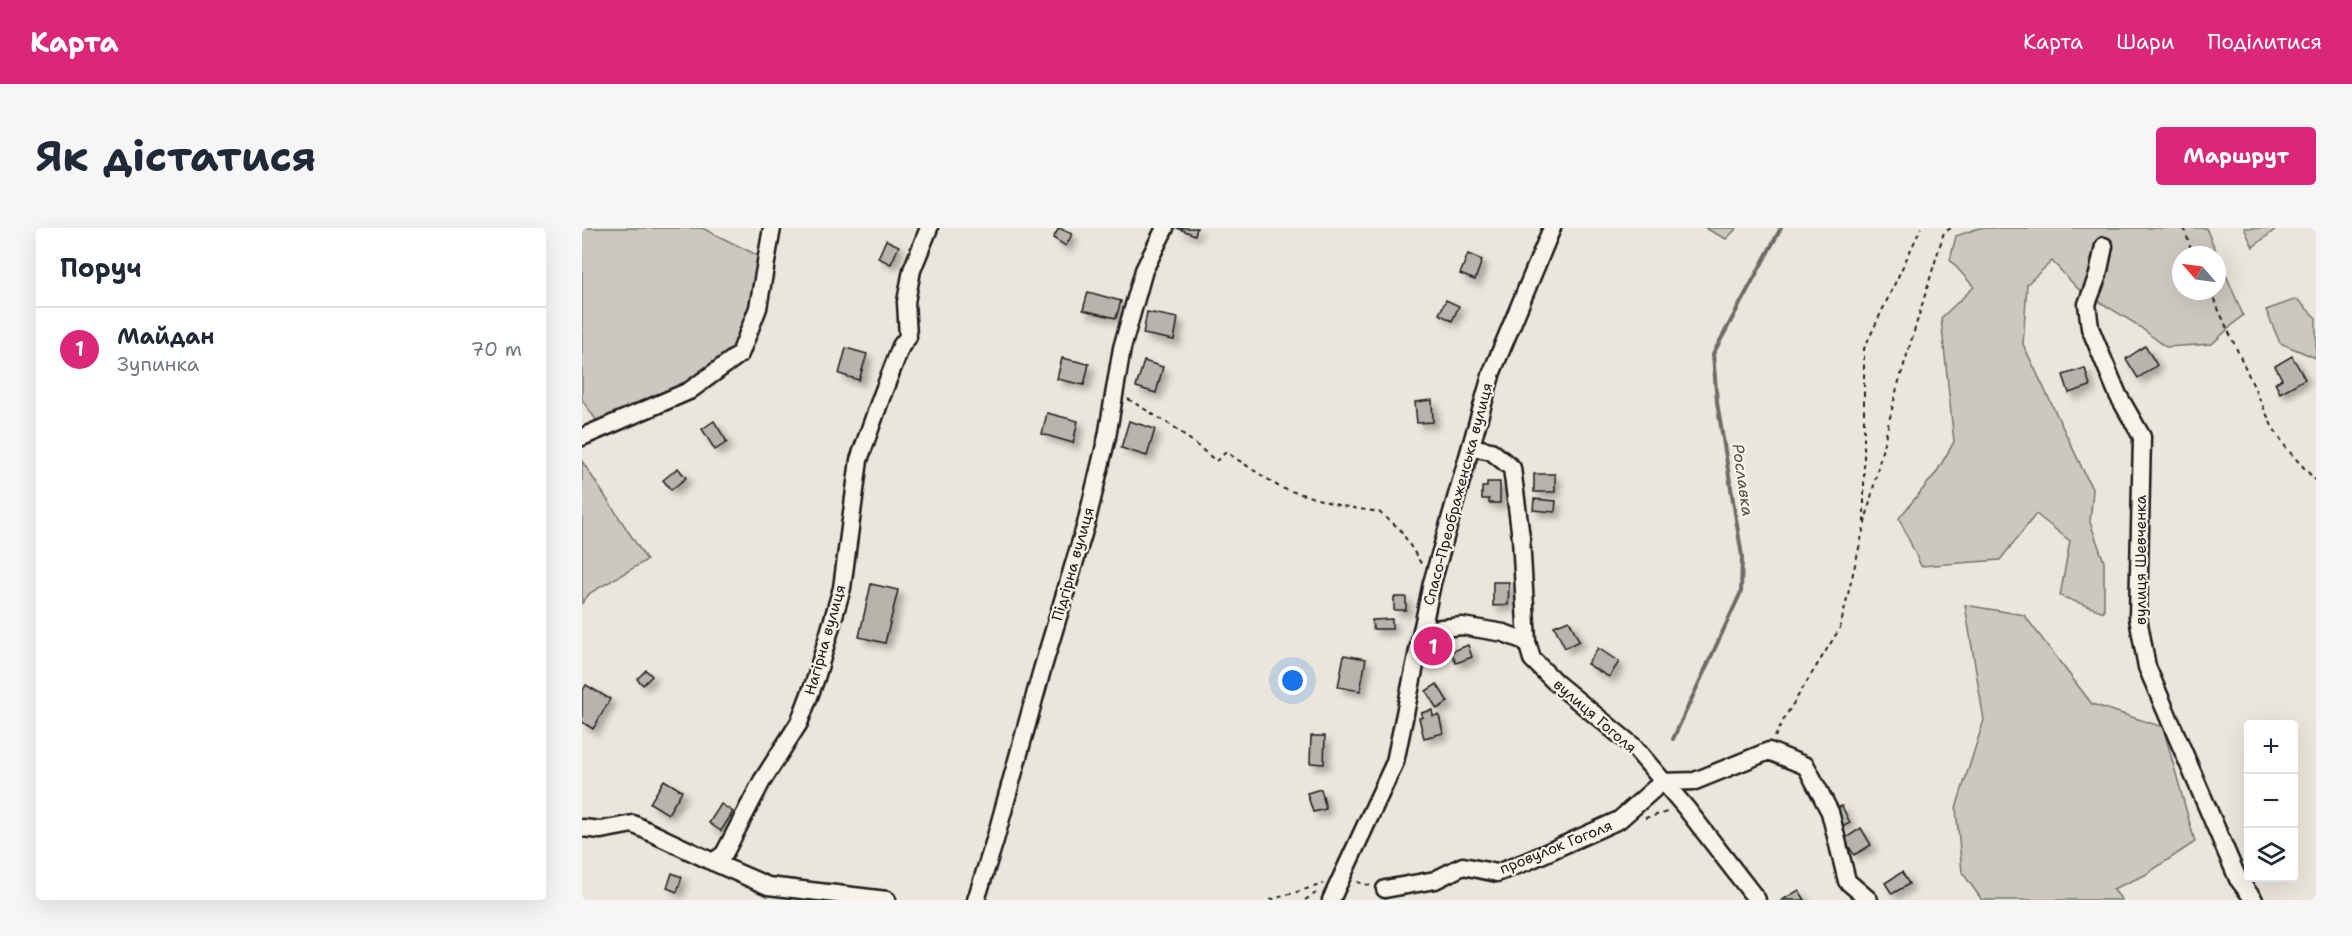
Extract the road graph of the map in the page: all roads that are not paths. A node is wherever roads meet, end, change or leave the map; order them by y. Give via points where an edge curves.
1 (772, 228) edge
2 (929, 228) edge
3 (1165, 228) edge
4 (1552, 228) edge
5 (2104, 246) dead end
6 (582, 437) edge
7 (1472, 447) junction
8 (1422, 630) junction
9 (1527, 642) junction
10 (1662, 782) junction
11 (582, 828) edge
12 (713, 862) junction
13 (1386, 889) dead end
14 (887, 900) edge
15 (976, 900) edge
16 (1331, 900) edge
17 (1757, 900) edge
18 (1869, 900) edge
19 (2254, 900) edge

1 - 6 street via 758,308 740,354 689,390
2 - 12 street, Нагірна вулиця via 912,270 906,303 908,337 901,346 859,460 842,588 816,678 799,723 762,781 724,855
3 - 15 street, Підгірна вулиця via 1144,270 1122,348 1107,437 1086,524
4 - 7 street, Спасо-Преображенська вулиця via 1492,372
5 - 19 street, вулиця Шевченка via 2087,304 2094,338 2142,437 2138,618 2147,667 2238,879
7 - 8 street, Спасо-Преображенська вулиця
7 - 9 street via 1491,451 1512,468
8 - 9 street via 1462,626 1504,633
8 - 16 street, Спасо-Преображенська вулиця via 1395,762
9 - 10 street, вулиця Гоголя via 1532,659 1633,746
10 - 13 street, провулок Гоголя via 1612,824 1497,873 1463,866 1435,880
10 - 17 street, вулиця Гоголя
10 - 18 street via 1695,781 1769,751 1806,766 1830,812 1847,881
11 - 12 street via 601,830 633,824
12 - 14 street via 768,886

